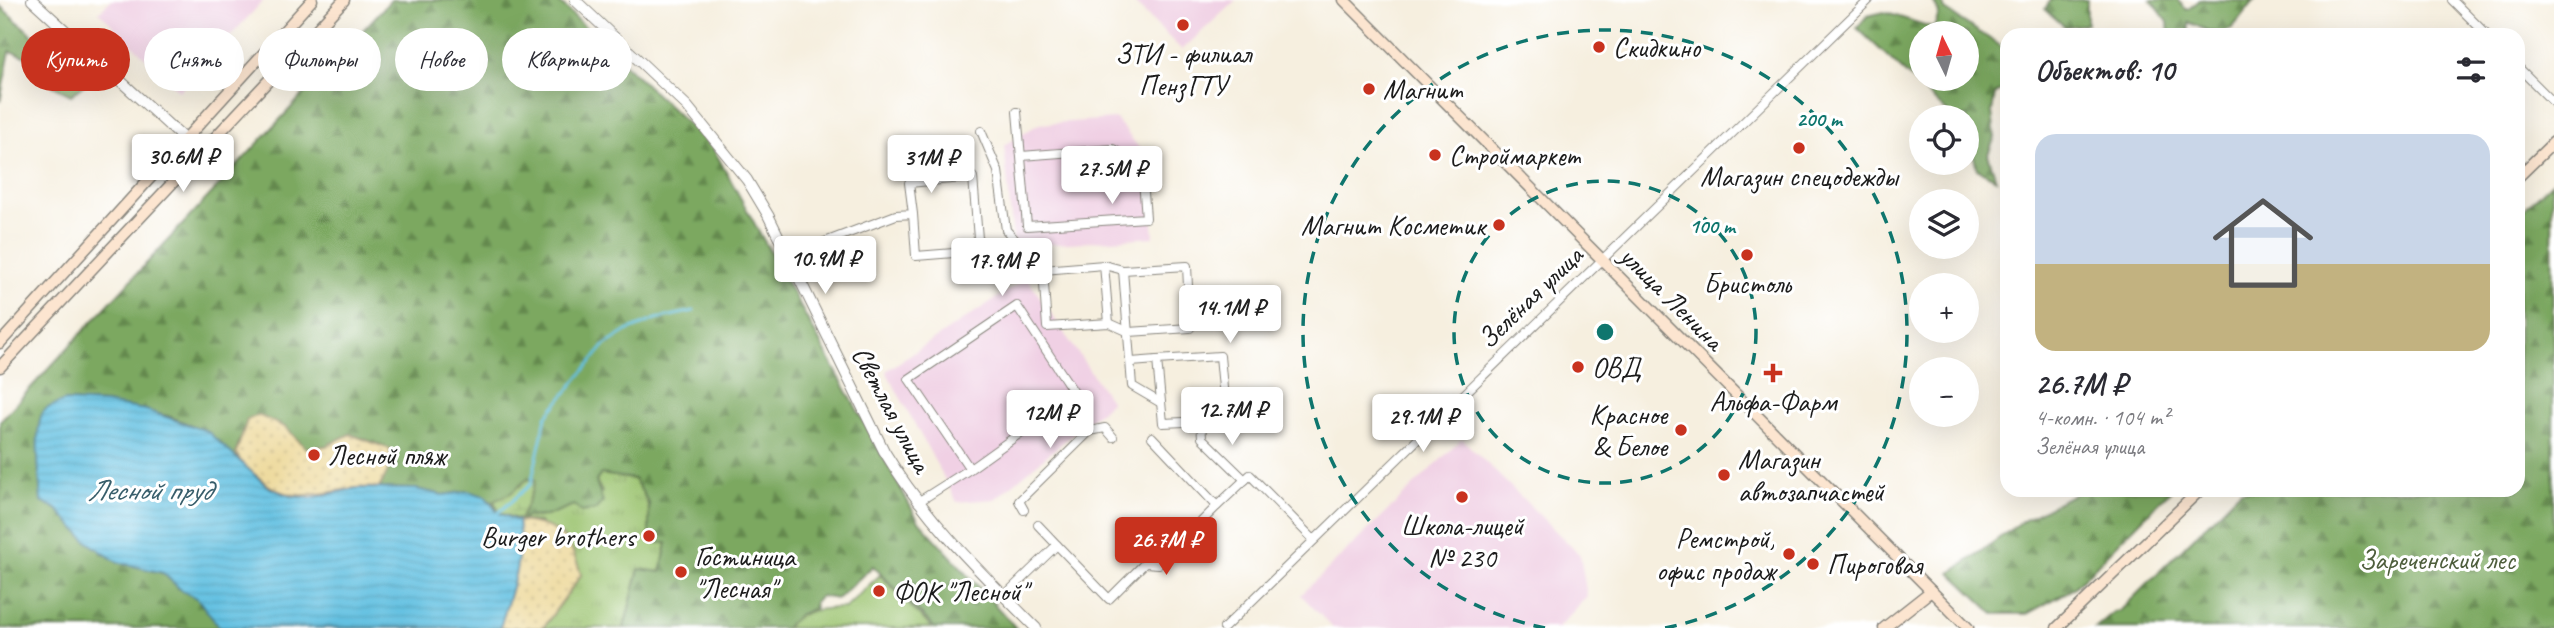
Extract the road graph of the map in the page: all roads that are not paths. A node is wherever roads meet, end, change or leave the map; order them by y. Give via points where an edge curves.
1 (32, 0) edge
2 (312, 0) edge
3 (344, 0) edge
4 (575, 0) edge
5 (1344, 0) edge
6 (1869, 0) edge
7 (2452, 0) edge
8 (2480, 28) edge
9 (2525, 74) edge
10 (2554, 103) edge
11 (1017, 113) dead end
12 (981, 131) dead end
13 (184, 139) junction
14 (2554, 142) edge
15 (199, 153) junction
16 (1021, 156) junction
17 (2525, 170) edge
18 (913, 214) junction
19 (788, 256) junction
20 (1602, 259) junction
21 (1104, 265) junction
22 (1043, 270) junction
23 (1124, 270) junction
24 (1109, 323) junction
25 (1129, 332) junction
26 (0, 343) edge
27 (1157, 360) junction
28 (1131, 362) junction
29 (0, 367) edge
30 (1161, 403) junction
31 (1201, 421) junction
32 (1114, 437) dead end
33 (1152, 437) dead end
34 (970, 469) junction
35 (1245, 480) junction
36 (2193, 497) edge
37 (918, 502) junction
38 (1217, 506) junction
39 (1024, 510) dead end
40 (1038, 524) dead end
41 (1314, 540) junction
42 (1057, 545) junction
43 (1931, 591) junction
44 (1004, 596) junction
45 (1036, 628) edge
46 (1224, 628) edge
47 (1884, 628) edge
48 (1968, 628) edge
49 (2057, 628) edge

1 - 13 street
2 - 13 main road
3 - 15 main road
4 - 19 street, Светлая улица via 687,106 723,147 754,192
5 - 20 main road, улица Ленина
6 - 20 street, Зелёная улица
7 - 8 street
9 - 10 street
11 - 16 street
12 - 22 street via 998,171 1006,230
13 - 15 main road
13 - 26 main road
14 - 17 main road
15 - 29 main road
16 - 16 street via 1113,149 1142,167 1146,218 1027,226
18 - 18 street via 909,183 973,177 979,251 916,256
18 - 19 street via 896,215
19 - 37 street, Светлая улица via 884,451
20 - 41 street, Зелёная улица
20 - 43 main road, улица Ленина
21 - 22 street
21 - 23 street
21 - 24 street
22 - 24 street via 1047,327
23 - 25 street
23 - 25 street via 1187,266 1190,328
24 - 25 street
25 - 28 street
27 - 28 street
27 - 30 street
27 - 31 street via 1220,356 1226,420
28 - 30 street via 1132,386
30 - 31 street via 1163,424
31 - 35 street via 1202,438
32 - 39 street via 1100,427 1090,431 1019,500
33 - 38 street
34 - 34 street via 1075,394 1017,306 909,379
34 - 37 street
35 - 38 street
35 - 41 street via 1250,475
36 - 49 main road
37 - 44 street, Светлая улица
38 - 42 street via 1159,565 1145,563 1109,599
40 - 42 street
41 - 46 street, Зелёная улица
42 - 44 street
43 - 47 main road
43 - 48 main road, улица Ленина
44 - 45 street, Светлая улица

